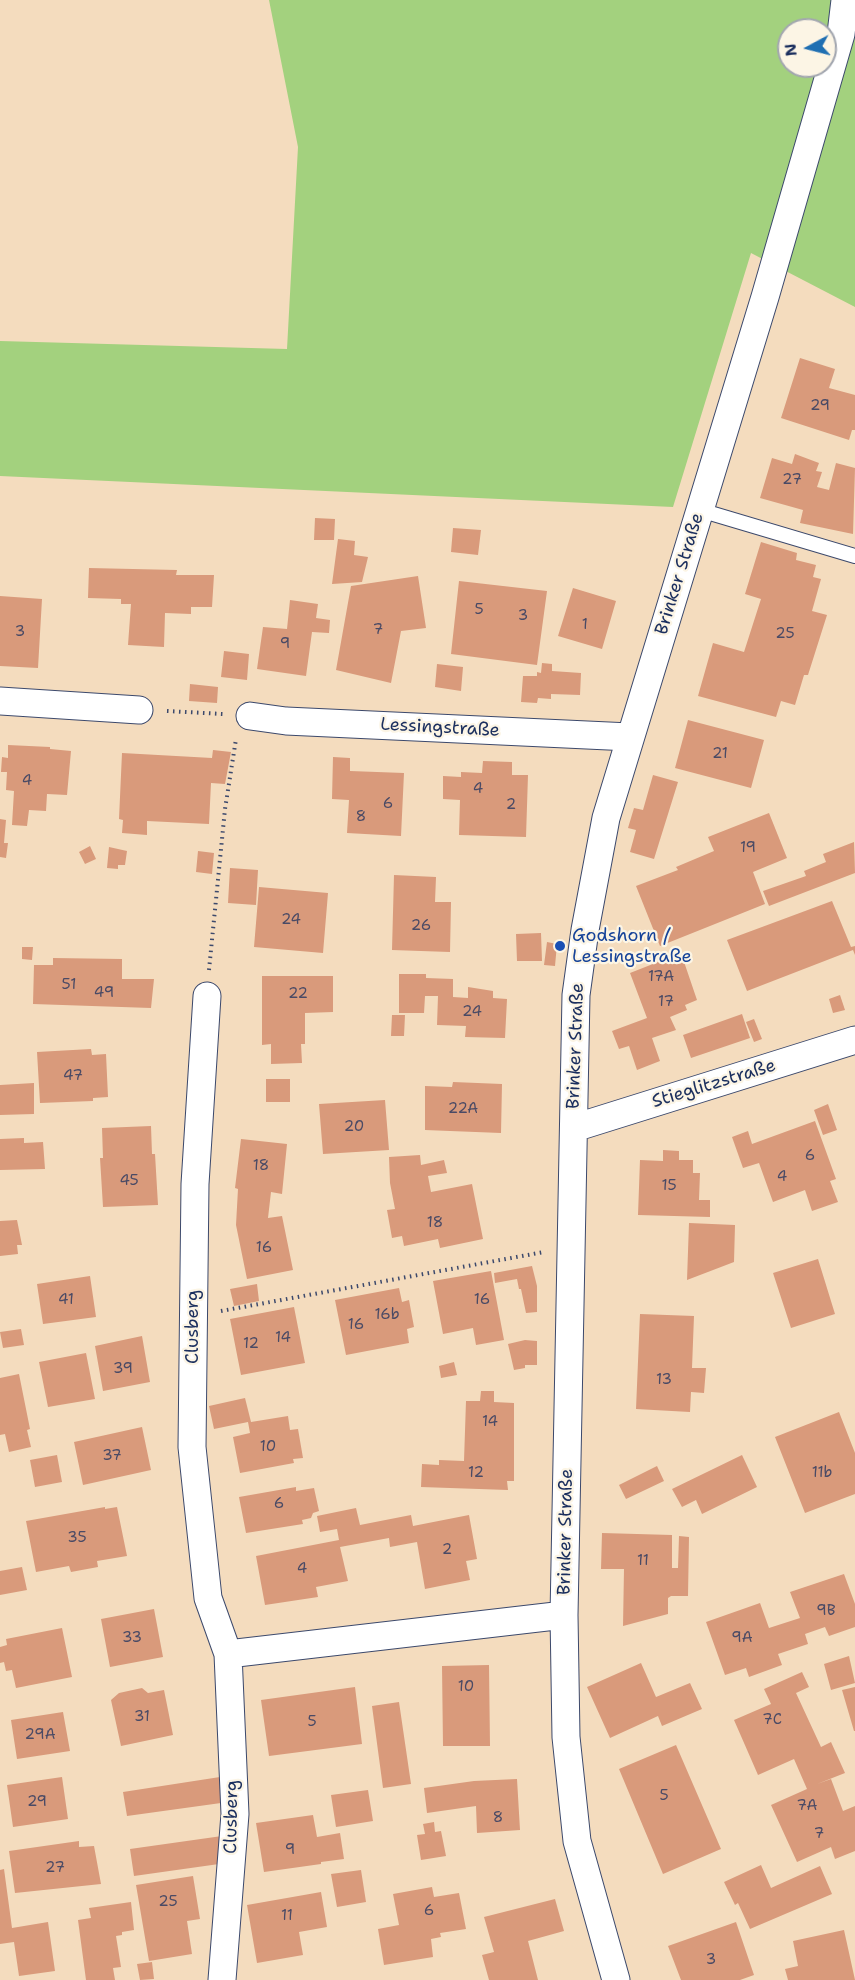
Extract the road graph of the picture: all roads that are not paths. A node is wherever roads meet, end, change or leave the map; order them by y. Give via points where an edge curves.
1 (845, 0) edge
2 (700, 510) junction
3 (855, 556) edge
4 (0, 701) edge
5 (139, 710) road end
6 (245, 715) road end
7 (630, 737) junction
8 (207, 996) road end
9 (855, 1040) edge
10 (574, 1128) junction
11 (564, 1615) junction
12 (228, 1654) junction
13 (222, 1980) edge
14 (616, 1980) edge

1 - 2 street, Brinker Straße via 841,34
2 - 3 lane
2 - 7 street, Brinker Straße
4 - 5 street
6 - 7 street, Lessingstraße via 286,721
7 - 10 street, Brinker Straße via 606,818 585,930 576,996
8 - 12 street, Clusberg via 195,1184 192,1448 208,1598
9 - 10 street, Stieglitzstraße
10 - 11 street, Brinker Straße
11 - 12 street
11 - 14 street, Brinker Straße via 566,1737 577,1841
12 - 13 street, Clusberg via 235,1814

